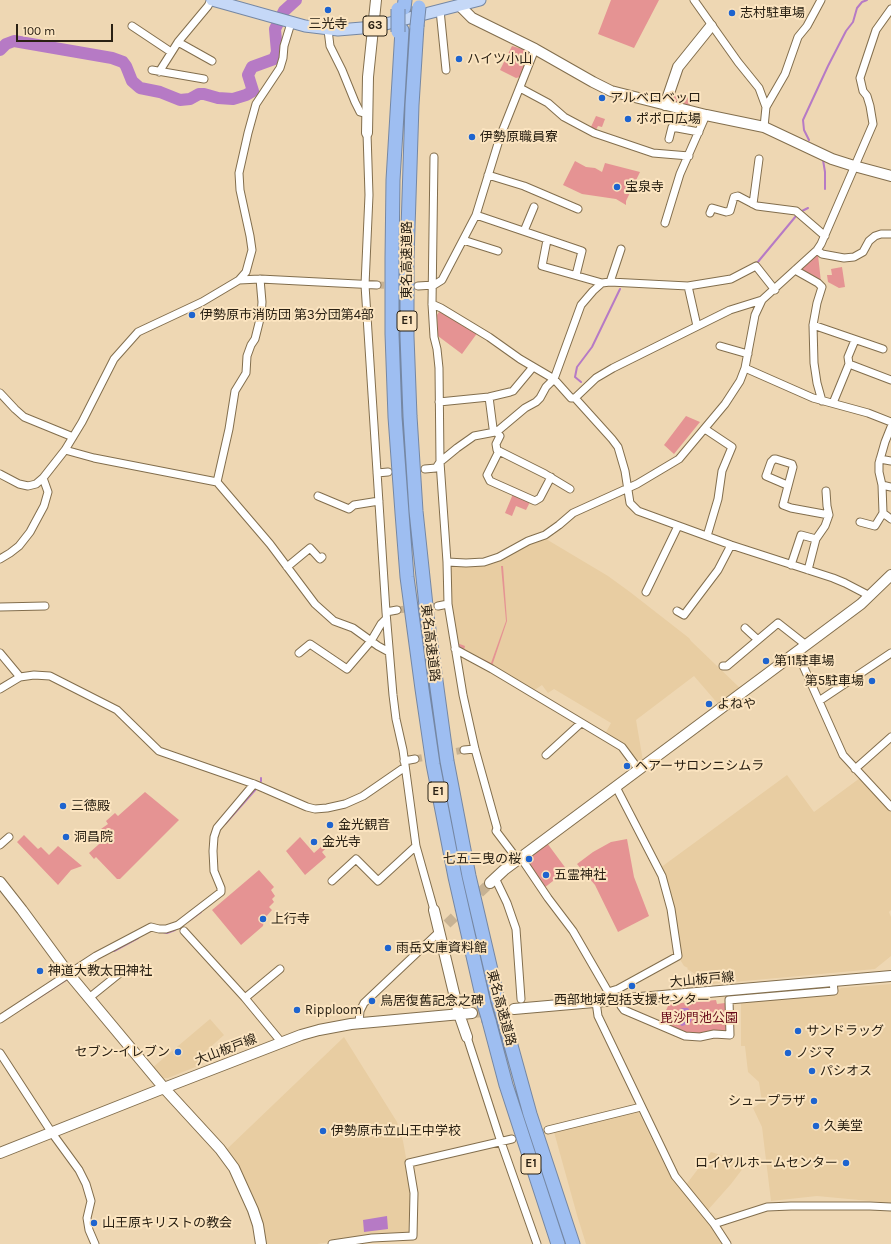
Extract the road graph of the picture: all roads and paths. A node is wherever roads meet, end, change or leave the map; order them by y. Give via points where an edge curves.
1 (211, 0) edge
2 (376, 0) edge
3 (480, 0) edge
4 (694, 0) edge
5 (821, 0) edge
6 (459, 3) edge
7 (401, 4) edge
8 (419, 4) edge
9 (891, 9) edge
10 (440, 10) junction
11 (290, 23) junction
12 (132, 26) dead end
13 (374, 26) junction
14 (711, 26) junction
15 (328, 30) junction
16 (178, 42) junction
17 (535, 49) junction
18 (171, 52) junction
19 (212, 61) dead end
20 (446, 70) dead end
21 (204, 79) dead end
22 (520, 88) junction
23 (665, 105) junction
24 (766, 107) junction
25 (367, 114) junction
26 (706, 115) junction
27 (764, 127) junction
28 (367, 132) joint
29 (699, 132) junction
30 (669, 139) dead end
31 (689, 156) junction
32 (434, 157) dead end
33 (758, 160) dead end
34 (854, 166) junction
35 (488, 175) junction
36 (891, 176) edge
37 (753, 204) junction
38 (534, 207) dead end
39 (712, 208) dead end
40 (578, 209) dead end
41 (476, 215) junction
42 (665, 223) dead end
43 (524, 231) junction
44 (891, 234) edge
45 (825, 236) junction
46 (463, 240) junction
47 (547, 240) junction
48 (621, 249) dead end
49 (817, 250) junction
50 (498, 251) dead end
51 (795, 270) junction
52 (576, 275) junction
53 (260, 279) junction
54 (239, 280) junction
55 (610, 282) junction
56 (602, 283) junction
57 (365, 285) junction
58 (377, 285) tunnel mouth
59 (418, 286) tunnel mouth
60 (434, 286) junction
61 (688, 286) junction
62 (775, 290) junction
63 (762, 300) junction
64 (432, 304) junction
65 (813, 325) junction
66 (697, 326) junction
67 (855, 340) junction
68 (720, 346) dead end
69 (883, 349) dead end
70 (748, 354) junction
71 (848, 364) junction
72 (533, 368) junction
73 (745, 368) junction
74 (554, 379) junction
75 (891, 380) edge
76 (0, 393) edge
77 (489, 397) junction
78 (575, 398) junction
79 (822, 401) junction
80 (439, 402) junction
81 (833, 404) junction
82 (891, 422) edge
83 (891, 427) edge
84 (705, 428) junction
85 (495, 432) junction
86 (73, 437) junction
87 (65, 450) junction
88 (499, 451) junction
89 (880, 459) junction
90 (891, 461) edge
91 (440, 462) junction
92 (425, 469) dead end
93 (388, 472) dead end
94 (377, 473) junction
95 (0, 474) edge
96 (551, 477) junction
97 (43, 478) junction
98 (217, 482) junction
99 (787, 485) dead end
100 (882, 485) junction
101 (891, 487) edge
102 (570, 489) dead end
103 (628, 489) junction
104 (826, 492) dead end
105 (318, 496) dead end
106 (379, 501) junction
107 (349, 509) junction
108 (883, 513) junction
109 (829, 515) junction
110 (348, 517) dead end
111 (891, 519) edge
112 (860, 522) dead end
113 (678, 526) junction
114 (707, 536) junction
115 (816, 539) junction
116 (731, 545) junction
117 (0, 559) edge
118 (320, 559) dead end
119 (447, 562) junction
120 (791, 565) junction
121 (287, 567) junction
122 (808, 570) junction
123 (891, 575) edge
124 (649, 590) dead end
125 (870, 596) junction
126 (448, 604) junction
127 (45, 606) dead end
128 (438, 606) tunnel mouth
129 (0, 607) edge
130 (397, 610) tunnel mouth
131 (677, 611) dead end
132 (386, 615) junction
133 (745, 628) dead end
134 (758, 640) junction
135 (371, 641) junction
136 (806, 645) junction
137 (455, 649) junction
138 (389, 652) junction
139 (797, 652) junction
140 (891, 652) edge
141 (0, 653) edge
142 (300, 653) dead end
143 (723, 666) dead end
144 (20, 677) junction
145 (0, 689) edge
146 (819, 701) junction
147 (581, 723) junction
148 (891, 737) edge
149 (475, 749) junction
150 (464, 750) tunnel mouth
151 (546, 754) dead end
152 (415, 759) tunnel mouth
153 (405, 764) junction
154 (855, 768) junction
155 (639, 770) junction
156 (257, 786) junction
157 (616, 787) junction
158 (891, 807) edge
159 (9, 837) dead end
160 (0, 845) edge
161 (416, 846) junction
162 (520, 859) junction
163 (332, 881) dead end
164 (492, 881) joint
165 (0, 882) edge
166 (434, 910) joint
167 (447, 924) tunnel mouth
168 (180, 927) junction
169 (439, 932) junction
170 (280, 969) dead end
171 (120, 973) dead end
172 (69, 974) junction
173 (891, 976) edge
174 (833, 981) junction
175 (88, 998) junction
176 (245, 998) junction
177 (614, 998) junction
178 (521, 999) dead end
179 (596, 1002) junction
180 (514, 1010) tunnel mouth
181 (472, 1013) tunnel mouth
182 (459, 1014) junction
183 (0, 1019) edge
184 (359, 1023) junction
185 (467, 1037) joint
186 (282, 1042) junction
187 (0, 1053) edge
188 (164, 1088) junction
189 (641, 1107) junction
190 (548, 1130) dead end
191 (52, 1133) junction
192 (512, 1139) dead end
193 (501, 1142) junction
194 (0, 1153) edge
195 (891, 1207) edge
196 (714, 1224) junction
197 (95, 1244) edge
198 (260, 1244) edge
199 (332, 1244) edge
200 (537, 1244) edge
201 (558, 1244) edge
202 (573, 1244) edge
203 (727, 1244) edge

1 - 11 main road, 63
1 - 16 street
2 - 13 street
3 - 6 main road, 63
4 - 14 street
5 - 24 street via 798,37 785,74
6 - 10 main road, 63
6 - 17 street via 472,18
7 - 201 highway, 東名高速道路 / E1, bridge via 394,180 392,334 395,417 407,577 433,764 456,884 508,1092
8 - 202 highway, 東名高速道路 / E1, bridge via 412,104 407,290 410,416 426,615 448,761 468,869 498,1000 530,1114
9 - 34 street via 876,30 860,78 870,106 873,124
10 - 13 main road, 63
10 - 20 street
11 - 15 main road, 63
11 - 54 street via 280,68 256,104 239,173 252,250 246,272
12 - 18 street
13 - 15 main road, 63
13 - 25 street
14 - 23 street via 678,67
14 - 24 street via 759,88
15 - 25 street via 330,46 355,102 360,112
16 - 18 street
16 - 19 street
17 - 22 street
17 - 23 street via 612,91
18 - 21 street via 155,71
22 - 31 street via 594,133 653,153
22 - 35 street
23 - 26 street
24 - 27 street
25 - 28 street
26 - 27 street
26 - 29 street
27 - 34 street via 832,159
28 - 57 street via 369,195
29 - 30 street via 672,127
29 - 31 street
31 - 42 street via 680,174
32 - 60 street
33 - 37 street
34 - 36 street
34 - 45 street
35 - 40 street via 524,186 539,195
35 - 41 street
37 - 39 street via 738,196 734,197 730,210 726,212
37 - 45 street via 796,211
38 - 43 street
41 - 43 street
41 - 46 street
43 - 47 street
44 - 49 street via 875,236 862,252 854,257 822,254
45 - 49 street
46 - 50 street
46 - 60 street via 442,280
47 - 52 street via 582,251
47 - 52 street via 542,269
48 - 55 street
49 - 51 street
51 - 62 street
51 - 65 street via 822,287
52 - 56 street
53 - 54 street
53 - 57 street
53 - 98 street via 262,302 258,330 247,356 246,373 235,391
54 - 86 street via 202,302 138,332 114,359
55 - 56 street
55 - 61 street
56 - 74 street via 581,305
57 - 58 street
57 - 94 street
59 - 60 street
60 - 64 street
61 - 62 street via 731,279 756,266
61 - 66 street
62 - 63 street
63 - 66 street via 730,310
63 - 70 street via 755,315
64 - 72 street via 489,337
64 - 80 street via 439,368
65 - 67 street
65 - 79 street via 814,363
66 - 78 street via 605,372
67 - 69 street
67 - 71 street
68 - 70 street
70 - 73 street
71 - 75 street
71 - 81 street
72 - 74 street
72 - 77 street via 513,391
73 - 79 street
73 - 84 street via 738,386
74 - 78 street via 571,398
74 - 85 street via 536,402
76 - 86 street via 24,417
77 - 80 street via 450,403
77 - 85 street
78 - 103 street via 618,447
79 - 81 street
80 - 91 street
81 - 82 street
83 - 89 street
84 - 103 street via 679,459
84 - 114 street via 732,447 722,472 718,499
85 - 88 street via 500,436 496,444
85 - 91 street via 468,439
86 - 87 street
87 - 97 street
87 - 98 street
88 - 96 street
88 - 96 street via 487,475 490,480 536,501
89 - 90 street
89 - 100 street
91 - 92 street via 436,468
91 - 119 street
93 - 94 street
94 - 106 street
95 - 97 street via 28,486
96 - 102 street
97 - 117 street via 48,492 44,506 19,546
98 - 121 street
99 - 109 street via 782,505
100 - 101 street
100 - 108 street
103 - 113 street via 630,502 638,511
103 - 119 street via 573,513 545,535 499,557 478,562
104 - 109 street
105 - 107 street via 329,503
106 - 107 street via 354,505
106 - 132 street
107 - 110 street
108 - 111 street
108 - 112 street via 875,526
109 - 115 street
113 - 114 street
113 - 124 street
114 - 116 street
115 - 120 street via 801,535
115 - 122 street
116 - 120 street
116 - 131 street via 718,570 684,615
118 - 121 street via 309,546
119 - 126 street
120 - 122 street
121 - 135 street via 309,597 334,621 353,628
122 - 125 street via 845,583
123 - 125 street
125 - 136 street
126 - 128 street
126 - 137 street
127 - 129 street
130 - 132 street
132 - 135 street
132 - 138 street
133 - 134 street
134 - 136 street via 778,623
134 - 143 street via 728,666
135 - 138 street
135 - 142 street via 347,668 310,644
136 - 139 street
137 - 147 street
137 - 149 street via 462,695
138 - 153 street via 396,719
139 - 146 street
139 - 155 street
140 - 146 street
141 - 144 street
144 - 145 street
144 - 156 street via 50,676 117,710 159,750
146 - 154 street via 843,755
147 - 151 street
147 - 155 street via 622,747
148 - 154 street
149 - 150 street
149 - 162 street via 496,831
152 - 153 street
153 - 156 street via 363,796 327,808 307,807
153 - 161 street
154 - 158 street
155 - 157 street
156 - 168 street via 217,828 214,837 214,871 222,892
157 - 162 street
157 - 177 street via 662,876 671,909 678,956 618,989
159 - 160 street
161 - 163 street via 378,882 356,859
161 - 166 street
162 - 164 street
162 - 177 street via 573,932
164 - 178 street via 507,903 516,929
165 - 172 street
166 - 169 street
167 - 169 street
168 - 172 street via 151,927 96,956
168 - 176 street
169 - 182 street
169 - 184 street via 364,1003
170 - 176 street
171 - 175 street
172 - 175 street
172 - 183 street
173 - 174 street, 大山板戸線
174 - 177 street, 大山板戸線
174 - 177 street via 834,991 729,1000 730,1035 685,1036 624,1010
175 - 188 street
176 - 186 street
177 - 179 street, 大山板戸線
179 - 180 street, 大山板戸線
179 - 189 street via 598,1016
181 - 182 street, 大山板戸線
182 - 184 street, 大山板戸線
182 - 185 street
184 - 186 street, 大山板戸線 via 319,1030
185 - 193 street
186 - 188 street, 大山板戸線
187 - 191 street
188 - 191 street, 大山板戸線
188 - 198 street via 234,1168 253,1210
189 - 190 street
189 - 196 street via 675,1176
191 - 194 street, 大山板戸線
191 - 197 street via 86,1184 91,1201 87,1218
192 - 193 street
193 - 199 street via 409,1163 414,1193 413,1236 372,1238
193 - 200 street
195 - 196 street via 767,1207
196 - 203 street

